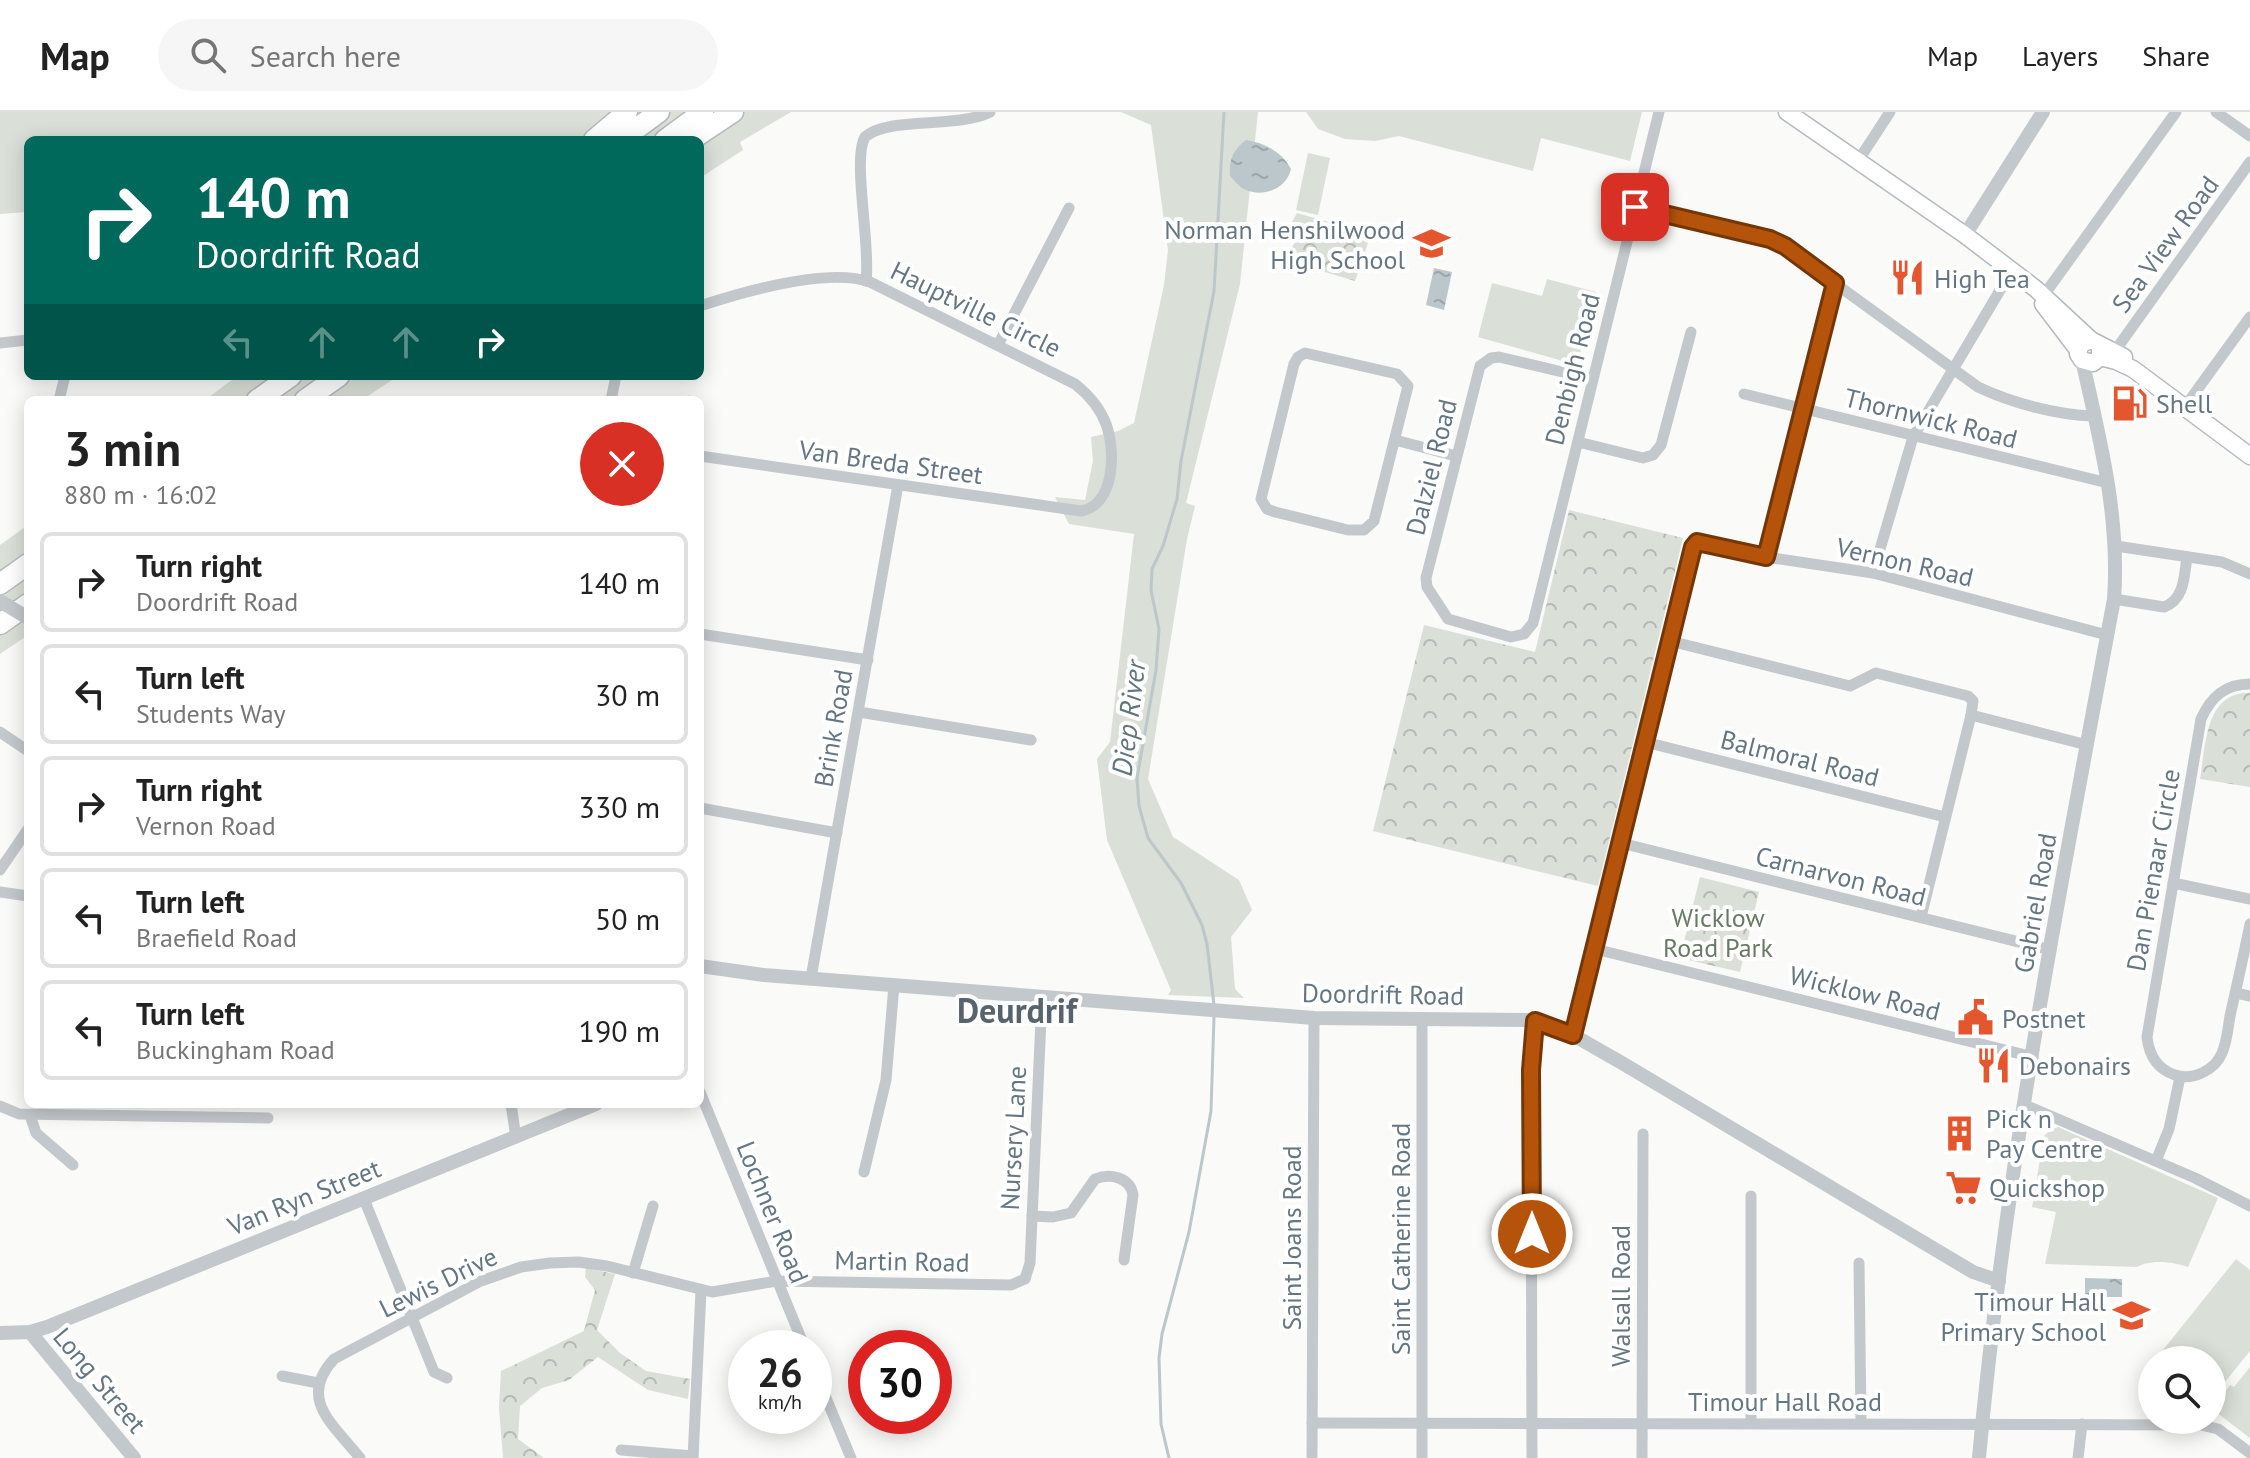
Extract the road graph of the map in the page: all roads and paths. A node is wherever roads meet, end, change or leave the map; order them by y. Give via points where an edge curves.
1 (627, 112) edge
2 (659, 112) edge
3 (703, 112) edge
4 (733, 112) edge
5 (990, 112) edge
6 (1659, 112) edge
7 (1787, 112) edge
8 (1890, 112) edge
9 (2043, 112) edge
10 (2176, 112) edge
11 (2216, 112) edge
12 (599, 136) edge
13 (626, 136) edge
14 (670, 136) edge
15 (697, 136) edge
16 (2250, 136) edge
17 (1858, 161) junction
18 (2250, 162) edge
19 (1635, 207) junction
20 (1069, 208) dead end
21 (1965, 235) junction
22 (2012, 270) junction
23 (866, 281) junction
24 (1835, 283) junction
25 (2037, 290) junction
26 (704, 305) edge
27 (2250, 317) edge
28 (1691, 332) dead end
29 (24, 340) edge
30 (0, 343) edge
31 (998, 345) junction
32 (2094, 352) junction
33 (1954, 369) junction
34 (1592, 379) junction
35 (285, 380) edge
36 (333, 380) edge
37 (1744, 394) dead end
38 (263, 396) edge
39 (311, 396) edge
40 (2184, 408) junction
41 (1803, 409) junction
42 (2093, 411) junction
43 (1913, 437) junction
44 (1395, 440) junction
45 (1578, 442) junction
46 (1456, 456) junction
47 (2250, 456) edge
48 (704, 457) edge
49 (2108, 483) junction
50 (898, 485) junction
51 (1076, 511) joint
52 (2116, 546) junction
53 (1766, 557) junction
54 (2187, 557) junction
55 (24, 567) edge
56 (1873, 573) junction
57 (2250, 574) edge
58 (0, 584) edge
59 (1434, 599) joint
60 (2114, 599) junction
61 (0, 601) edge
62 (24, 607) edge
63 (24, 616) edge
64 (0, 624) edge
65 (704, 635) edge
66 (2107, 635) junction
67 (1670, 641) junction
68 (868, 660) junction
69 (2250, 684) edge
70 (859, 712) junction
71 (1971, 715) junction
72 (0, 732) edge
73 (1031, 740) dead end
74 (1645, 742) junction
75 (2087, 745) junction
76 (24, 748) edge
77 (704, 809) edge
78 (1945, 817) junction
79 (837, 833) junction
80 (24, 835) edge
81 (1621, 843) junction
82 (0, 870) edge
83 (2173, 883) junction
84 (0, 892) edge
85 (24, 895) edge
86 (2250, 899) edge
87 (1921, 917) junction
88 (2250, 924) edge
89 (1595, 949) junction
90 (2051, 950) junction
91 (704, 967) edge
92 (811, 978) junction
93 (894, 985) junction
94 (2236, 993) junction
95 (2250, 996) edge
96 (1042, 997) junction
97 (1314, 1018) junction
98 (1422, 1021) junction
99 (1535, 1021) junction
100 (1573, 1035) junction
101 (2033, 1057) junction
102 (2180, 1077) junction
103 (704, 1102) edge
104 (2025, 1105) junction
105 (0, 1106) edge
106 (512, 1108) edge
107 (587, 1108) edge
108 (30, 1115) junction
109 (268, 1118) dead end
110 (1643, 1134) dead end
111 (516, 1138) junction
112 (2156, 1161) junction
113 (73, 1165) dead end
114 (864, 1172) dead end
115 (1751, 1196) dead end
116 (364, 1199) junction
117 (653, 1206) dead end
118 (2250, 1206) edge
119 (1032, 1216) junction
120 (1124, 1260) dead end
121 (1859, 1263) dead end
122 (633, 1273) junction
123 (1025, 1279) joint
124 (777, 1281) junction
125 (1999, 1281) junction
126 (701, 1291) junction
127 (412, 1318) junction
128 (797, 1330) edge
129 (30, 1332) junction
130 (0, 1333) edge
131 (282, 1376) dead end
132 (447, 1378) dead end
133 (318, 1383) junction
134 (832, 1412) edge
135 (1312, 1423) junction
136 (1422, 1423) junction
137 (1532, 1423) junction
138 (1751, 1423) junction
139 (1861, 1423) junction
140 (1642, 1424) junction
141 (1982, 1424) junction
142 (2082, 1424) junction
143 (621, 1450) dead end
144 (2250, 1453) edge
145 (693, 1457) edge
146 (134, 1458) edge
147 (360, 1458) edge
148 (851, 1458) edge
149 (1312, 1458) edge
150 (1422, 1458) edge
151 (1532, 1458) edge
152 (1642, 1458) edge
153 (1979, 1458) edge
154 (2078, 1458) edge

1 - 12 highway
2 - 13 highway
3 - 14 highway
4 - 15 highway
5 - 23 street via 967,120 878,129 865,137 860,155
6 - 19 street, Denbigh Road
7 - 17 main road
8 - 17 street
9 - 21 street
10 - 25 street
11 - 16 street
17 - 21 main road
18 - 32 street, Sea View Road
19 - 24 street via 1770,239
19 - 34 street, Denbigh Road
20 - 31 street
21 - 22 main road
22 - 25 main road
22 - 33 street
23 - 26 street, Hauptville Circle via 825,278
23 - 31 street, Hauptville Circle
24 - 33 street
24 - 41 street
25 - 32 main road
27 - 40 street
28 - 45 street via 1655,453 1643,458
29 - 30 street
31 - 51 street, Hauptville Circle via 1075,384 1103,416 1111,454 1105,491 1094,507
32 - 40 main road via 2151,382
32 - 42 street, Gabriel Road
33 - 42 street via 1978,387 2012,400 2072,414
33 - 43 street
34 - 45 street, Denbigh Road
34 - 46 street, Dalziel Road via 1499,357 1484,362
35 - 38 highway
36 - 39 highway
37 - 41 street, Thornwick Road
40 - 47 main road
41 - 43 street, Thornwick Road
41 - 53 street
42 - 49 street, Gabriel Road
43 - 49 street, Thornwick Road
43 - 56 street
44 - 44 street via 1374,521 1364,530 1289,516 1264,505 1261,492 1294,364 1305,353 1402,377 1408,386
44 - 46 street
45 - 59 street, Denbigh Road via 1533,623 1524,634 1511,637 1453,622
46 - 59 street, Dalziel Road via 1426,578
48 - 50 street, Van Breda Street
49 - 52 street, Gabriel Road
50 - 51 street, Van Breda Street
50 - 68 street, Brink Road
52 - 54 street
52 - 60 street, Gabriel Road
53 - 56 street, Vernon Road
53 - 67 street, Vernon Road via 1697,542
54 - 57 street via 2222,562
54 - 60 street via 2181,591 2170,605
55 - 58 highway
56 - 66 street, Vernon Road
60 - 66 street, Gabriel Road
61 - 63 street, bridge
62 - 64 highway
65 - 68 street
66 - 75 street, Gabriel Road
67 - 71 street via 1850,686 1876,673 1968,696 1973,701
67 - 74 street
68 - 70 street, Brink Road
69 - 83 street, Dan Pienaar Circle via 2216,695 2201,719
70 - 73 street
70 - 79 street, Brink Road
71 - 75 street
71 - 78 street
72 - 76 street
74 - 78 street, Balmoral Road
74 - 81 street
75 - 90 street, Gabriel Road
77 - 79 street
78 - 87 street
79 - 92 street, Brink Road
80 - 82 street
81 - 87 street, Carnarvon Road
81 - 89 street
83 - 86 street
83 - 102 street, Dan Pienaar Circle via 2147,1037 2156,1062
84 - 85 street
87 - 90 street, Carnarvon Road
88 - 94 street
89 - 100 street
89 - 101 street, Wicklow Road
90 - 101 street, Gabriel Road
91 - 92 street, Doordrift Road
92 - 93 street, Doordrift Road
93 - 96 street, Doordrift Road
93 - 114 street via 886,1080
94 - 95 street
94 - 102 street via 2222,1055 2204,1073
96 - 97 street, Doordrift Road
96 - 119 street, Nursery Lane
97 - 98 street, Doordrift Road
97 - 135 street, Saint Joans Road
98 - 99 street, Doordrift Road
98 - 136 street, Saint Catherine Road
99 - 100 street, Doordrift Road
99 - 137 street
100 - 125 street, Doordrift Road via 1973,1272
101 - 104 street, Gabriel Road
102 - 112 street
103 - 124 street, Lochner Road
104 - 112 street
104 - 125 street, Gabriel Road
105 - 108 street
106 - 111 street
107 - 111 street, Van Ryn Street
108 - 109 street
108 - 113 street via 36,1133
110 - 140 street, Walsall Road
111 - 116 street, Van Ryn Street
112 - 118 street
115 - 138 street
116 - 127 street
116 - 129 street, Van Ryn Street
117 - 122 street
119 - 120 street via 1063,1216 1095,1179 1124,1180 1133,1195
119 - 123 street, Nursery Lane
121 - 139 street
122 - 126 street, Lewis Drive
122 - 127 street, Lewis Drive via 578,1262 521,1267 481,1281
123 - 124 street, Martin Road via 1011,1285
124 - 126 street, Lewis Drive
124 - 128 street, Lochner Road
125 - 141 street, Gabriel Road
126 - 145 street
127 - 132 street via 434,1372
127 - 133 street, Lewis Drive via 334,1359
129 - 130 street, Van Ryn Street
129 - 146 street, Long Street
131 - 133 street
133 - 147 street via 322,1409
134 - 148 street
135 - 136 street, Timour Hall Road
135 - 149 street, Saint Joans Road
136 - 137 street, Timour Hall Road
136 - 150 street, Saint Catherine Road
137 - 140 street, Timour Hall Road
137 - 151 street
138 - 139 street, Timour Hall Road
138 - 140 street, Timour Hall Road
139 - 141 street, Timour Hall Road
140 - 152 street, Walsall Road
141 - 142 street, Timour Hall Road
141 - 153 street, Gabriel Road
142 - 144 street, Timour Hall Road via 2209,1426
142 - 154 street
143 - 145 street

